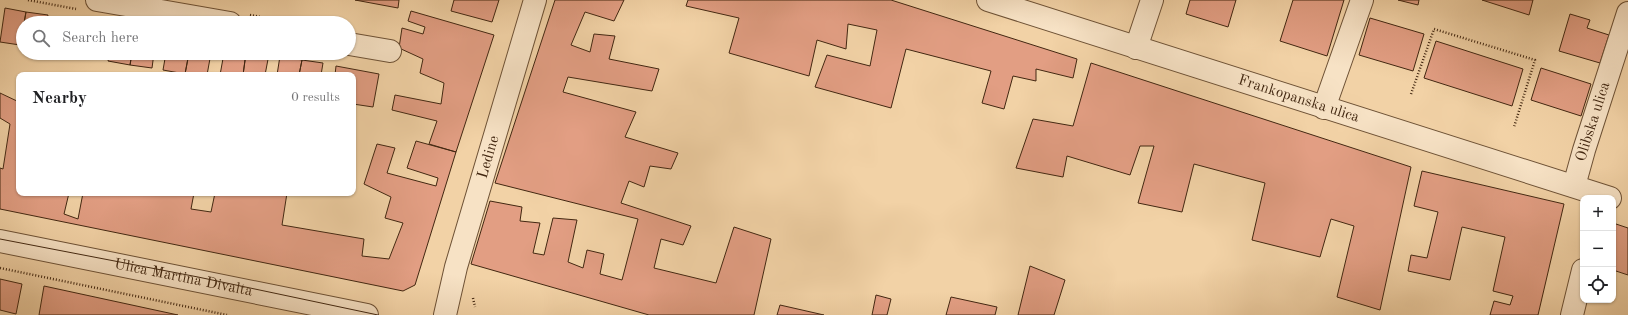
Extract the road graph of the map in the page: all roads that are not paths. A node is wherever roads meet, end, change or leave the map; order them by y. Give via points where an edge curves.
1 (97, 0) edge
2 (535, 0) edge
3 (988, 0) edge
4 (1152, 0) edge
5 (1362, 0) edge
6 (1628, 13) edge
7 (190, 16) edge
8 (356, 45) edge
9 (1136, 48) junction
10 (390, 51) dead end
11 (1324, 108) junction
12 (1574, 186) junction
13 (1600, 195) edge
14 (1616, 200) edge
15 (1628, 203) edge
16 (0, 241) edge
17 (1580, 282) edge
18 (367, 315) edge
19 (445, 315) edge
20 (1572, 315) edge

1 - 7 street
2 - 19 street, Ledine via 456,267
3 - 9 street, Frankopanska ulica
4 - 9 street
5 - 11 street
6 - 12 street, Olibska ulica
8 - 10 street
9 - 11 street, Frankopanska ulica
11 - 12 street, Frankopanska ulica
12 - 13 street, Frankopanska ulica
14 - 15 street, Frankopanska ulica
16 - 18 street, Ulica Martina Divalta
17 - 20 street

